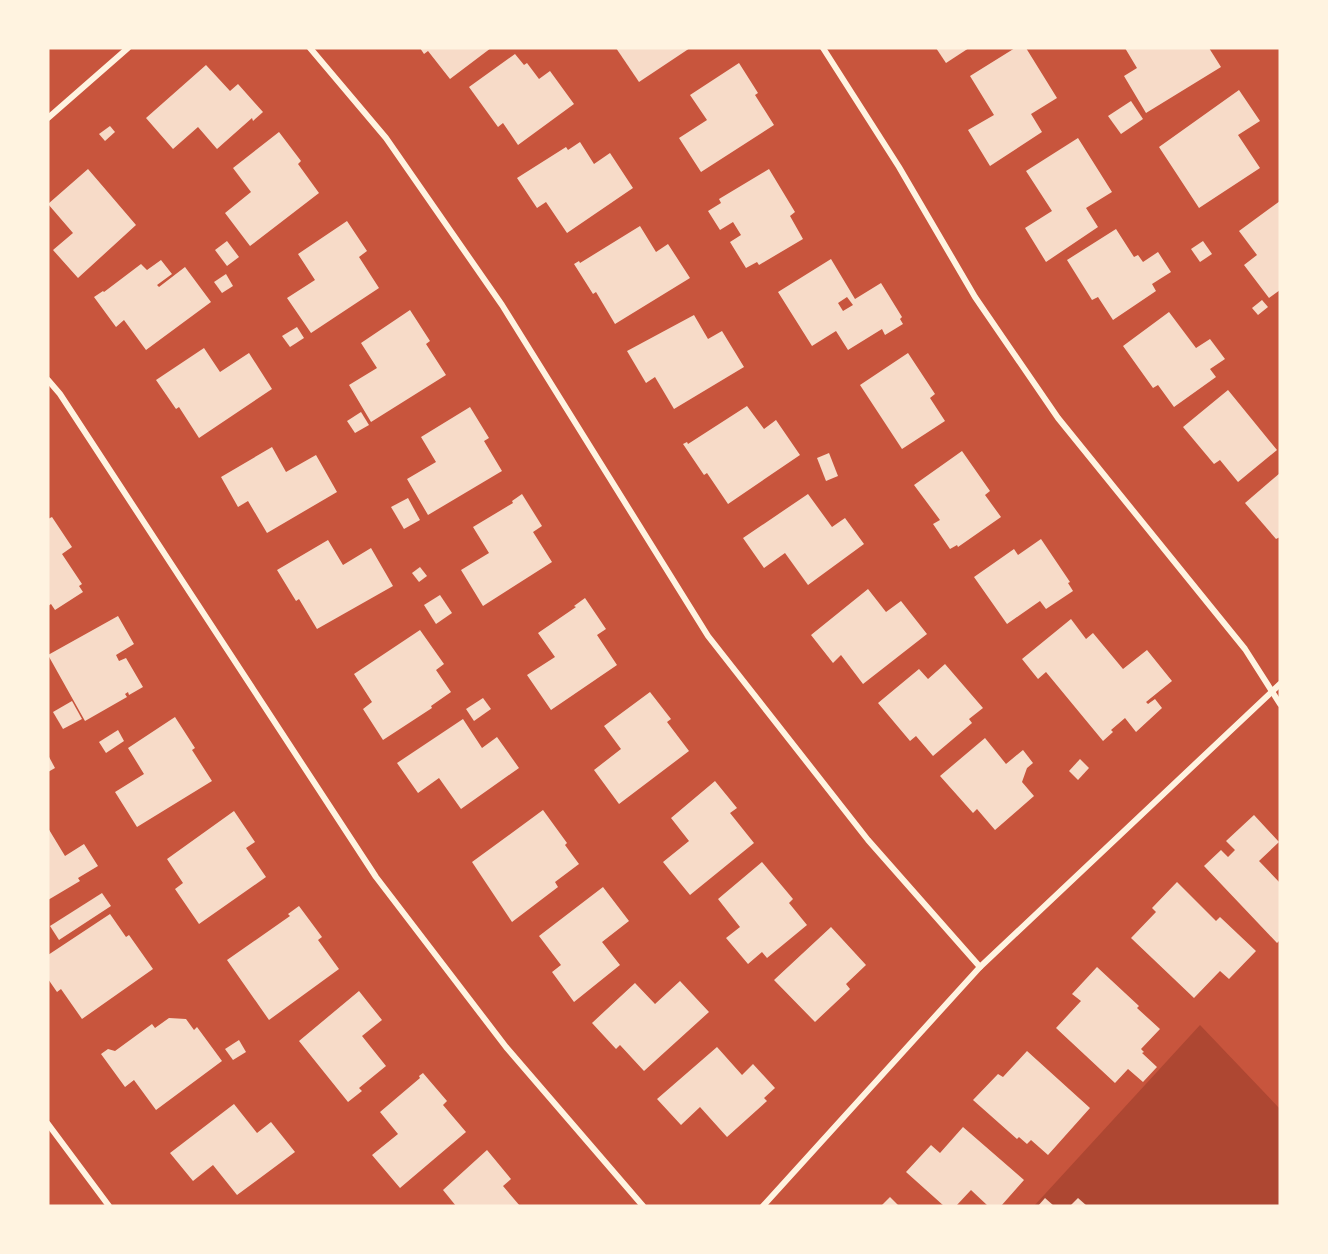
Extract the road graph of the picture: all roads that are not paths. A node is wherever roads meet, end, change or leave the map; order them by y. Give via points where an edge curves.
1 (128, 48) edge
2 (310, 48) edge
3 (824, 48) edge
4 (48, 118) edge
5 (48, 380) edge
6 (1280, 684) edge
7 (1272, 692) junction
8 (1280, 704) edge
9 (980, 967) junction
10 (48, 1124) edge
11 (109, 1206) edge
12 (643, 1206) edge
13 (763, 1206) edge

1 - 4 street
2 - 9 street via 386,138 502,305 708,636 868,840
3 - 7 street via 975,297 1058,418 1245,649
5 - 12 street via 376,877 506,1047
6 - 7 street
7 - 8 street
7 - 9 street
9 - 13 street
10 - 11 street

